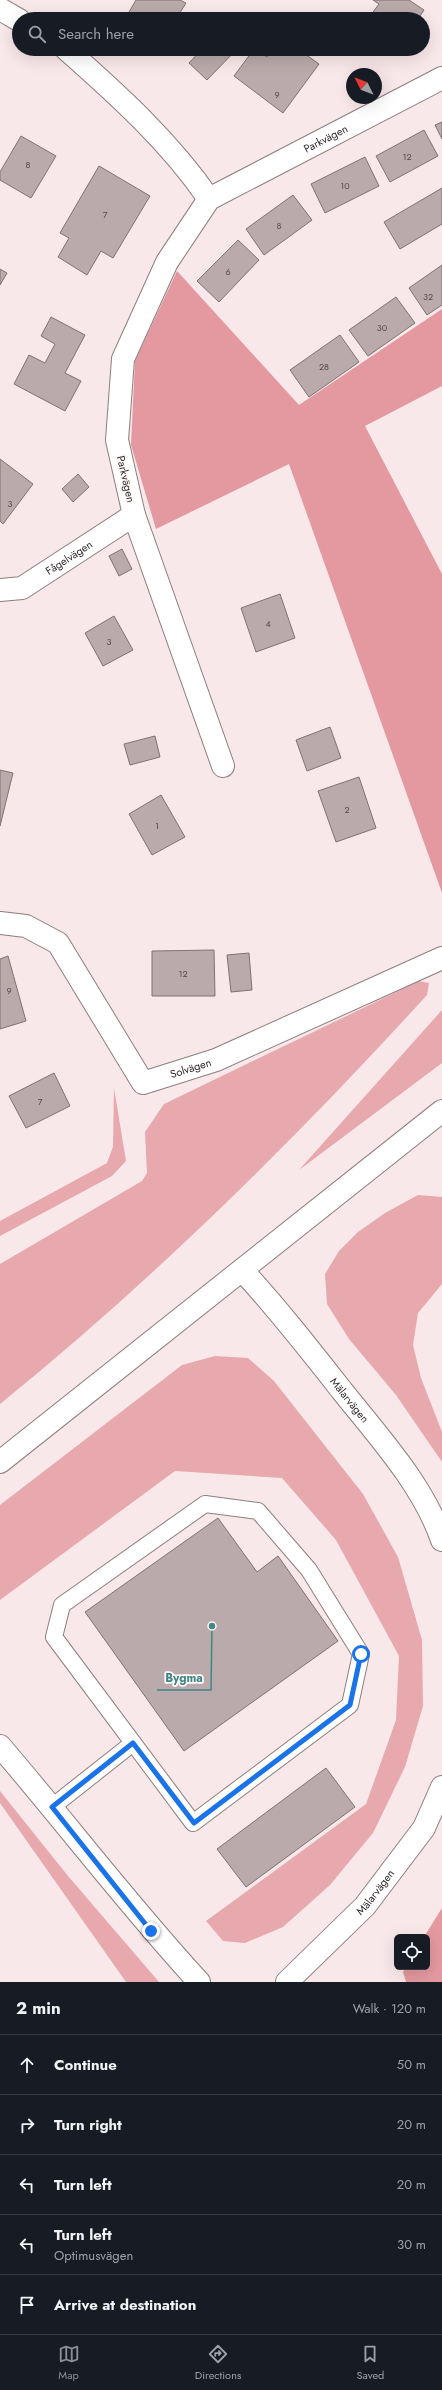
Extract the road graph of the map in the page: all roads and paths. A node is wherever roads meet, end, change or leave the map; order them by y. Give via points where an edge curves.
1 (0, 10) edge
2 (12, 16) edge
3 (74, 56) edge
4 (442, 78) edge
5 (209, 199) junction
6 (134, 515) junction
7 (0, 590) edge
8 (223, 766) dead end
9 (0, 923) edge
10 (442, 958) edge
11 (442, 1111) edge
12 (242, 1270) junction
13 (0, 1462) edge
14 (442, 1540) edge
15 (133, 1743) junction
16 (0, 1746) edge
17 (442, 1787) edge
18 (52, 1807) junction
19 (199, 1982) edge
20 (286, 1982) edge

1 - 2 street
3 - 5 street via 124,100 191,173
4 - 5 street, Parkvägen
5 - 6 street, Parkvägen via 167,262 123,359 117,440
6 - 7 street, Fågelvägen via 22,588
6 - 8 street, Parkvägen
9 - 10 street, Solvägen via 26,926 58,944 143,1083 216,1060
11 - 12 street
12 - 13 street
12 - 14 street, Mälarvägen via 266,1296 391,1451 434,1518
15 - 15 lane via 194,1823 350,1705 361,1654 309,1570 258,1511 204,1504 62,1605 54,1638
15 - 18 lane
16 - 18 street
17 - 20 street, Mälarvägen via 424,1828 365,1906
18 - 19 street via 151,1931

